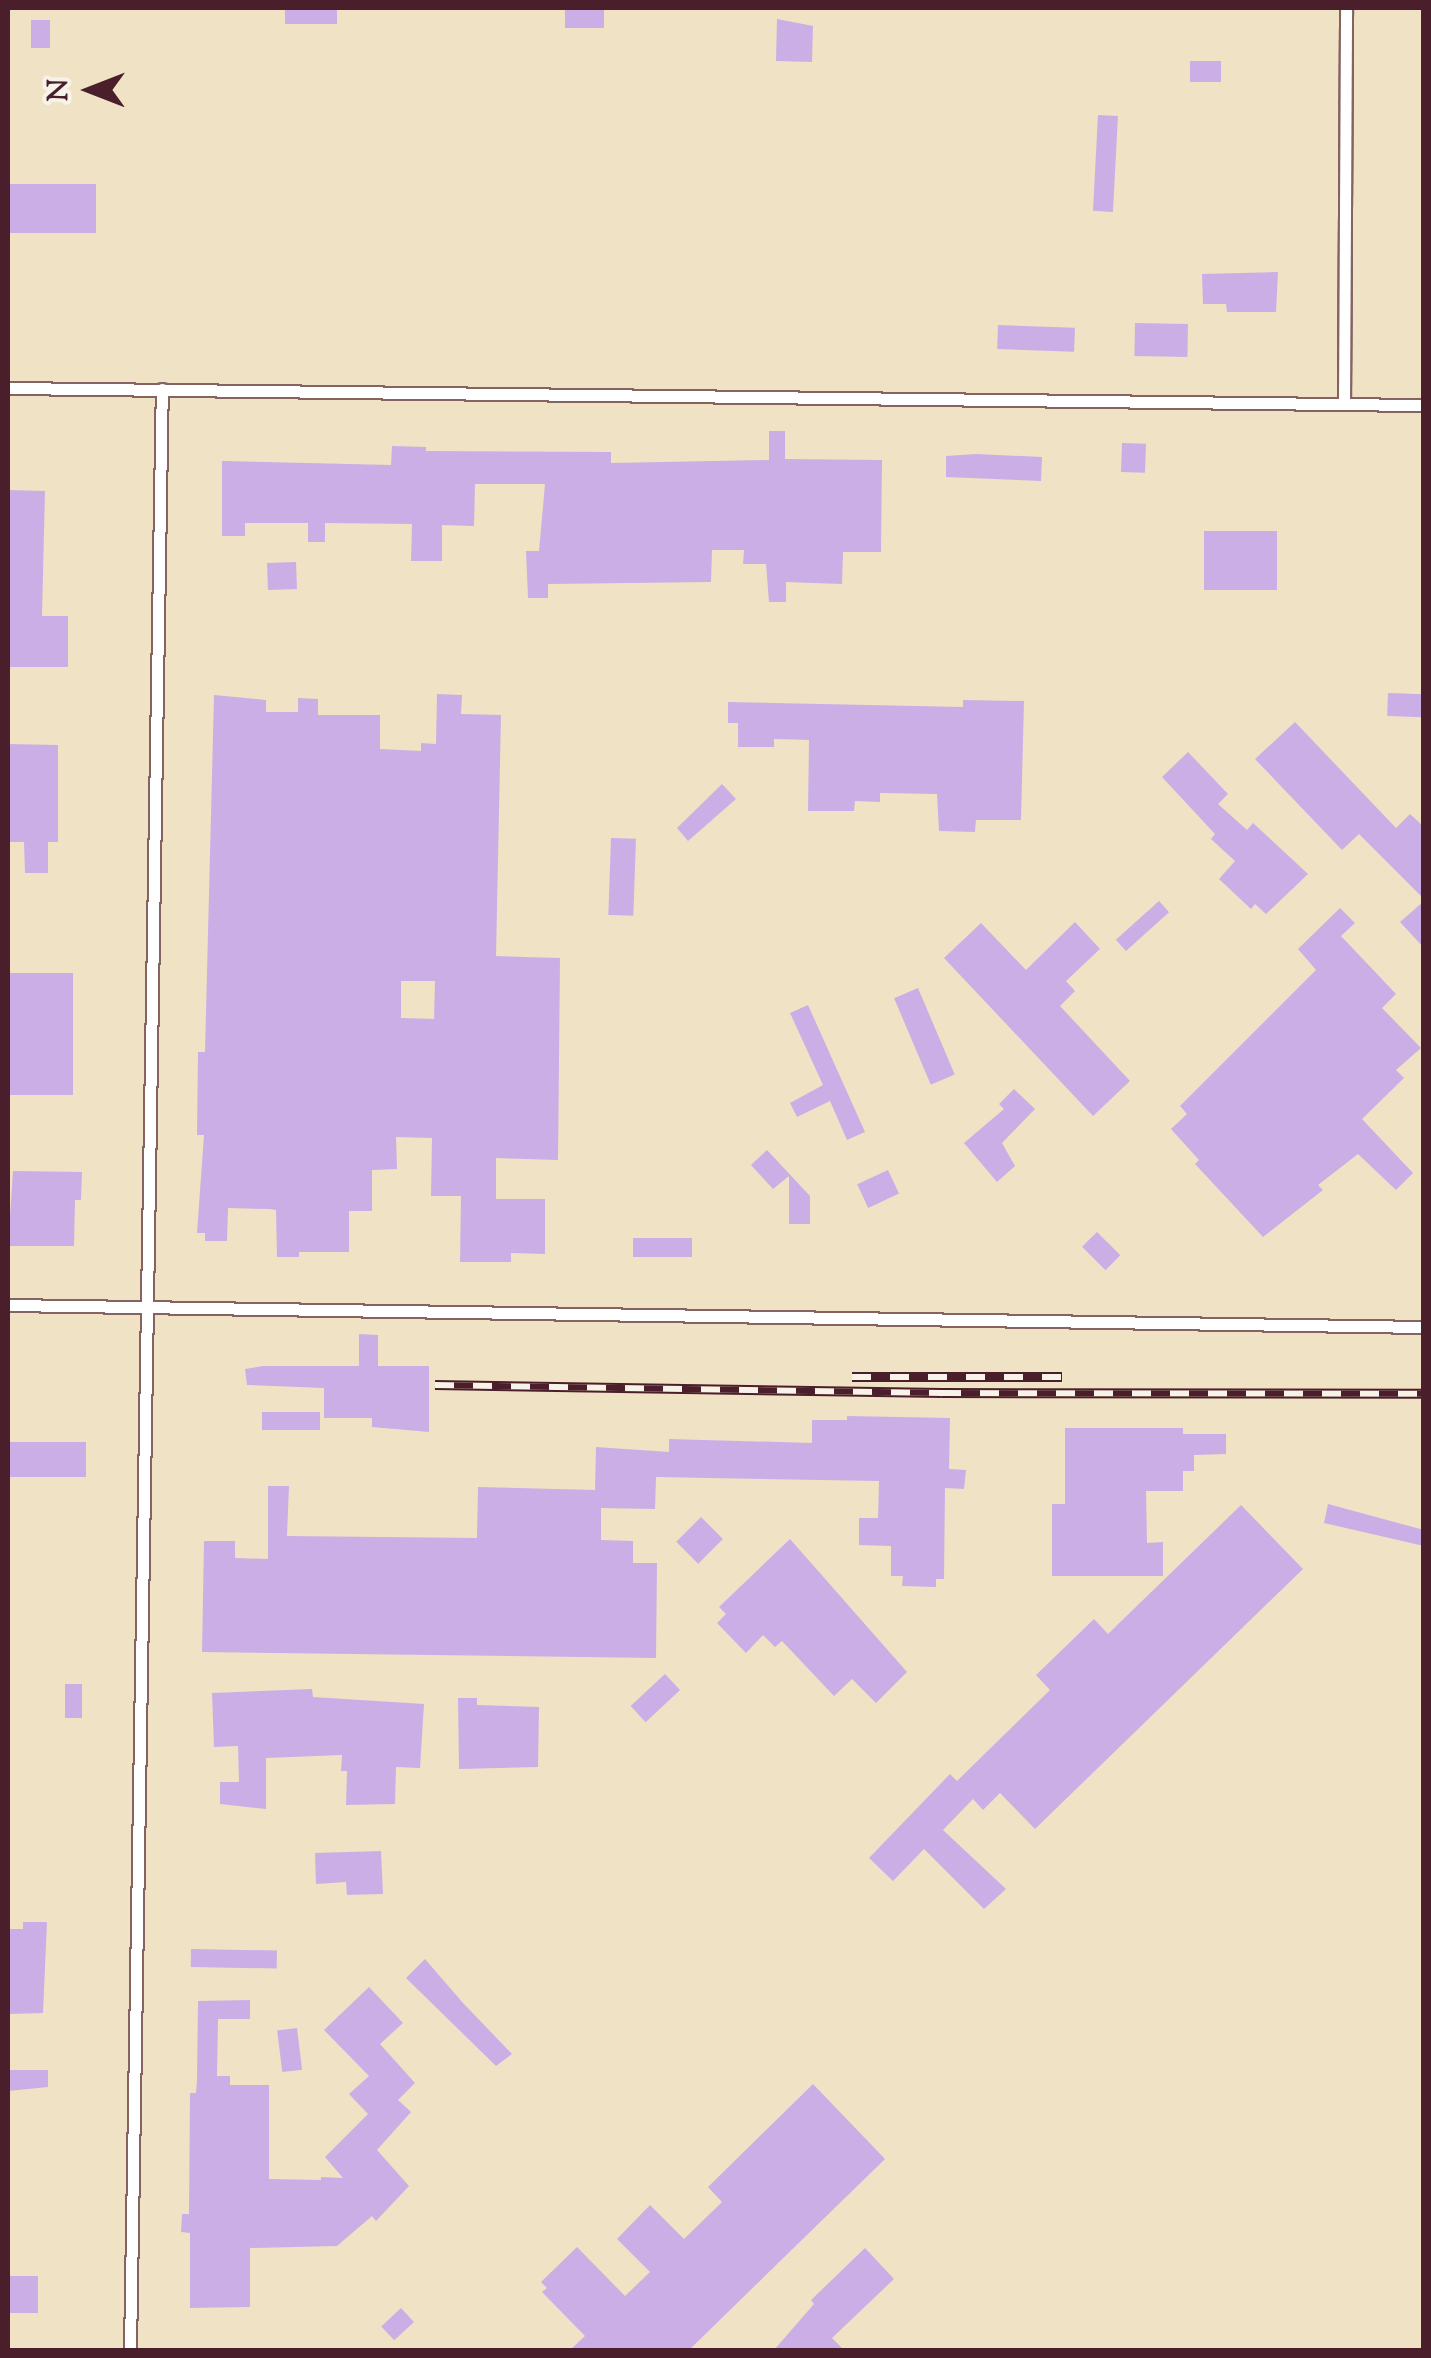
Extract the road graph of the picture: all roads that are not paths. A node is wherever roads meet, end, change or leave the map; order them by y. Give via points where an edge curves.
1 (1346, 8) edge
2 (8, 388) edge
3 (162, 390) junction
4 (1344, 404) junction
5 (1424, 405) edge
6 (8, 1306) edge
7 (147, 1307) junction
8 (1424, 1327) edge
9 (130, 2350) edge

1 - 4 lane
2 - 3 lane
3 - 4 lane
3 - 7 lane
4 - 5 lane
6 - 7 lane
7 - 8 lane
7 - 9 lane

